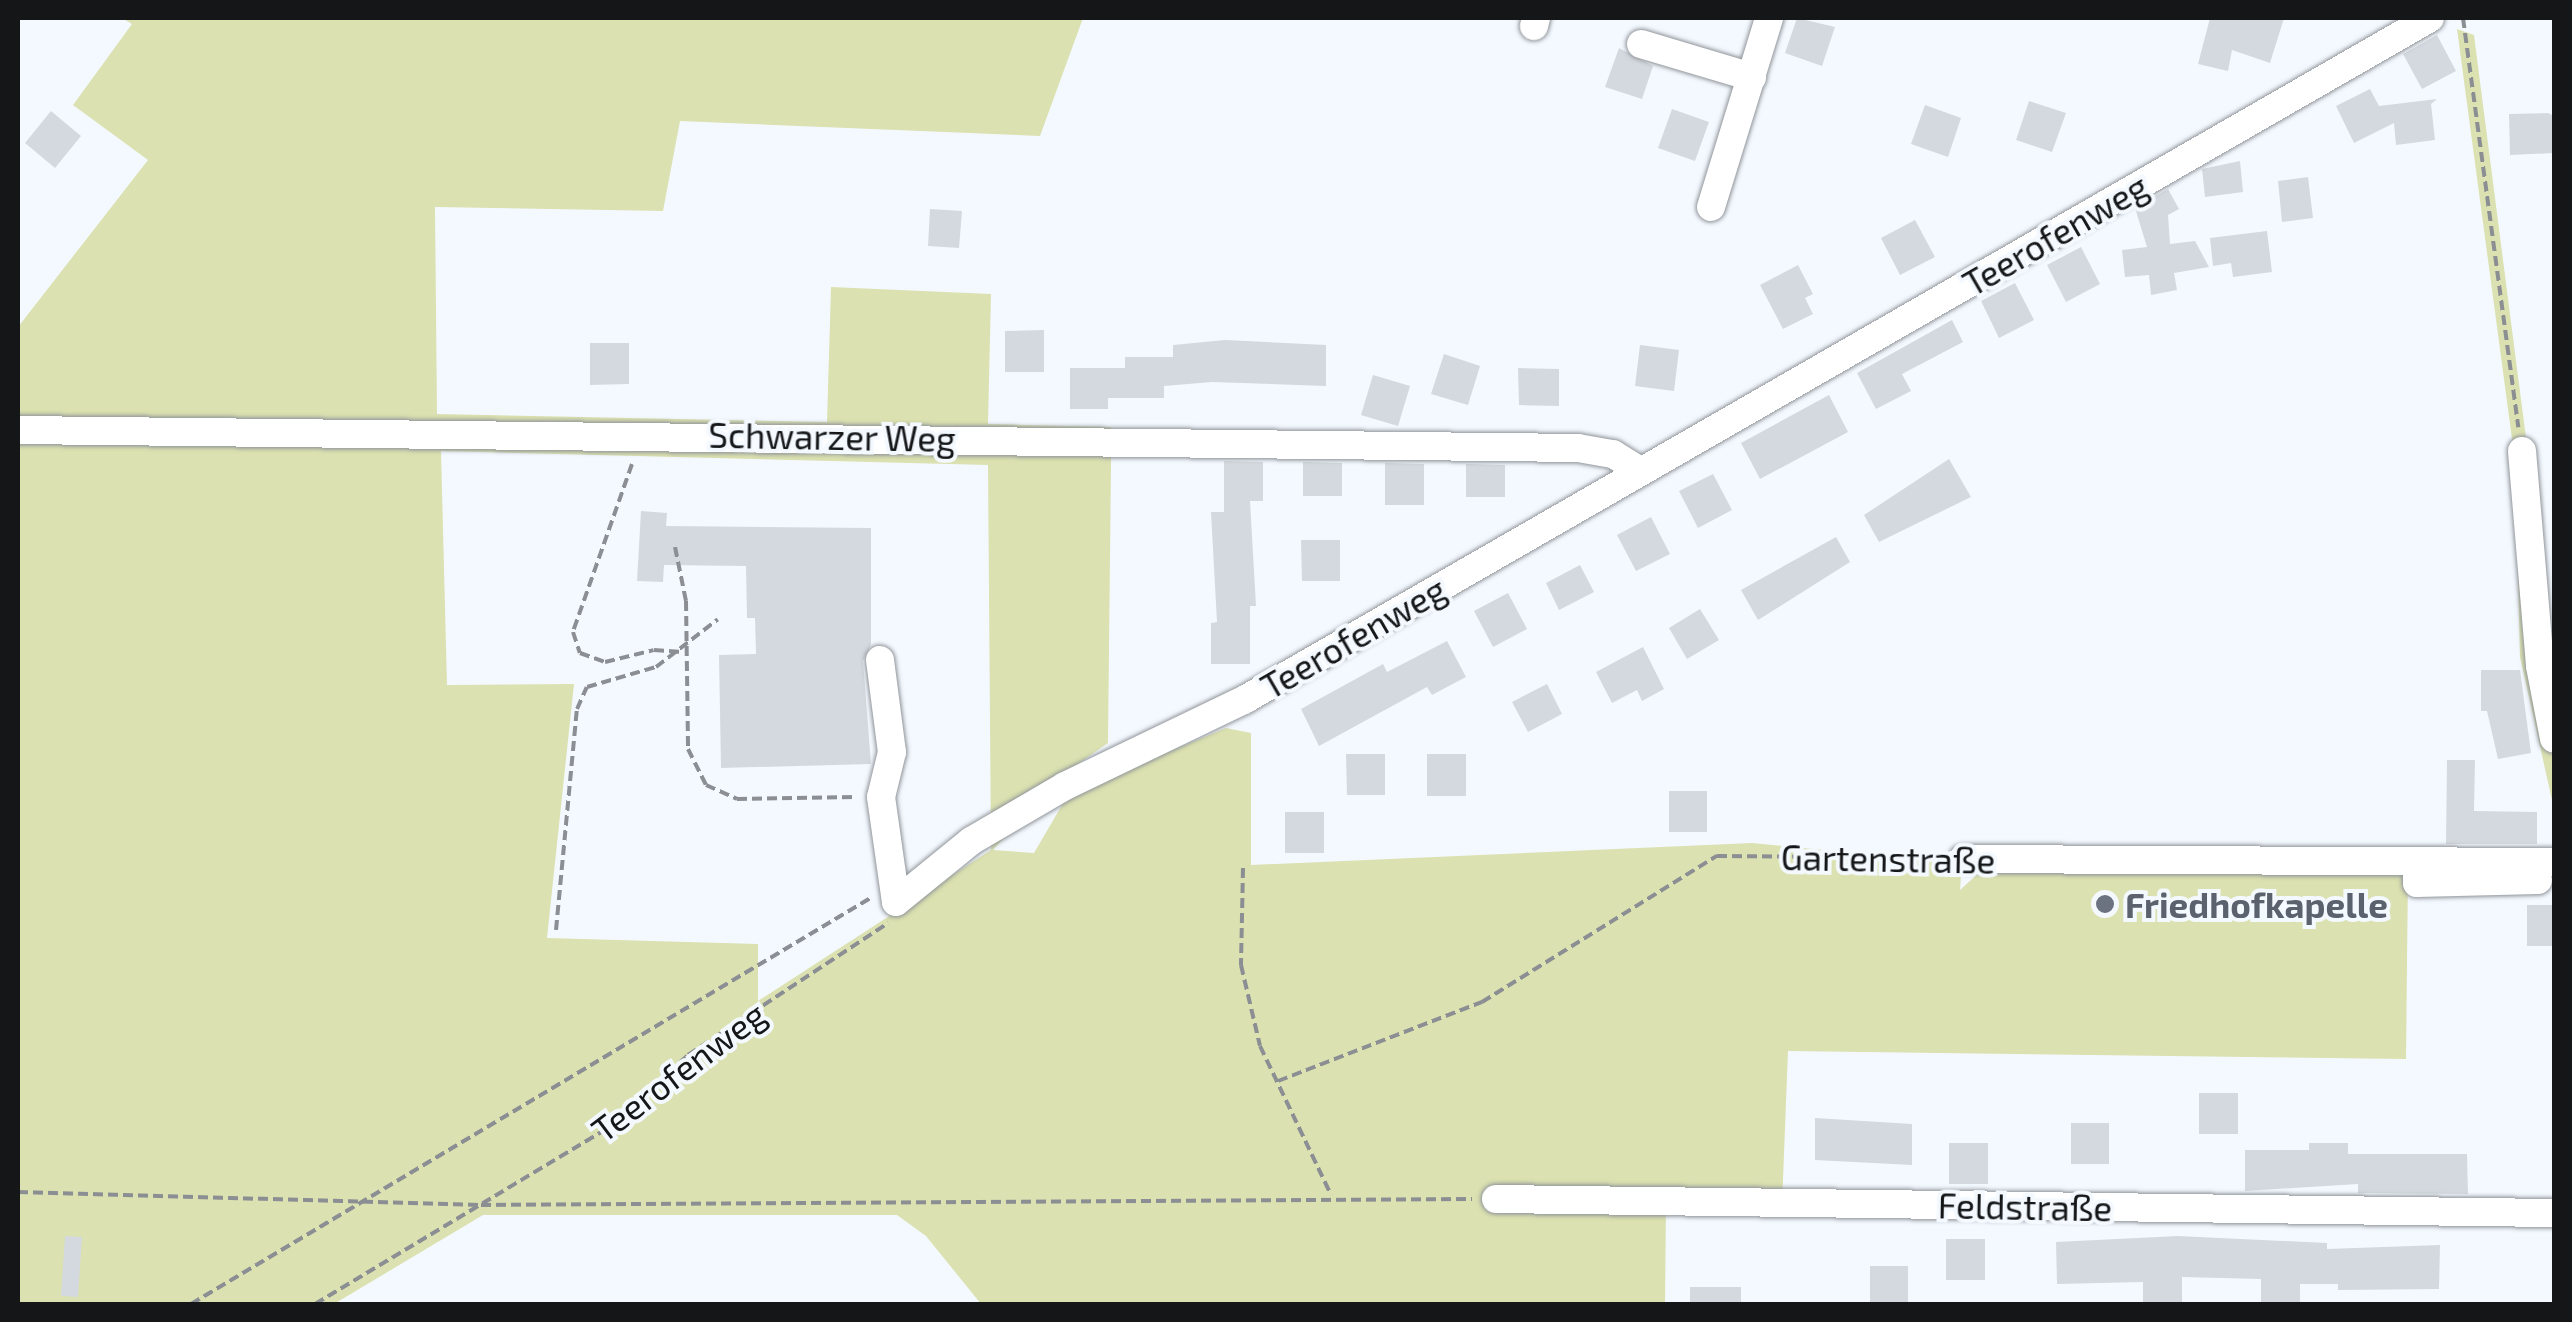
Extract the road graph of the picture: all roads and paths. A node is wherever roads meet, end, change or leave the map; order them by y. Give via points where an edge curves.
1 (1769, 18) edge
2 (2430, 18) edge
3 (2463, 18) edge
4 (1640, 44) dead end
5 (1752, 77) junction
6 (1711, 207) dead end
7 (18, 430) edge
8 (641, 434) junction
9 (2522, 451) joint
10 (1640, 472) junction
11 (675, 548) dead end
12 (718, 618) dead end
13 (682, 652) junction
14 (880, 660) dead end
15 (2554, 739) edge
16 (881, 797) junction
17 (1964, 859) joint
18 (2417, 861) junction
19 (2554, 862) edge
20 (1244, 868) dead end
21 (2554, 880) edge
22 (892, 894) junction
23 (556, 930) dead end
24 (1278, 1081) junction
25 (18, 1192) edge
26 (1331, 1196) junction
27 (1496, 1199) joint
28 (358, 1202) junction
29 (481, 1205) junction
30 (2554, 1214) edge
31 (191, 1304) edge
32 (315, 1304) edge

1 - 5 street
2 - 10 street, Teerofenweg
3 - 9 path
4 - 5 street
5 - 6 street
7 - 8 street, Schwarzer Weg
8 - 10 street, Schwarzer Weg via 1578,448 1614,454
8 - 13 path via 574,632 580,653 605,662 654,650
9 - 15 street via 2540,666
10 - 22 street, Teerofenweg via 1244,700 1064,786
11 - 13 path via 686,601
12 - 13 path
13 - 16 path via 688,748 706,785 737,799
13 - 23 path via 656,667 587,687 577,709
14 - 16 street via 892,752
16 - 22 street
17 - 18 street, Gartenstraße
17 - 24 path, Gartenstraße via 1717,856 1482,1002
18 - 19 street, Gartenstraße
18 - 21 street via 2417,883
20 - 24 path via 1241,965 1260,1046
22 - 28 path
22 - 29 path, Teerofenweg via 886,927 688,1056 601,1132
24 - 26 path
25 - 28 path
26 - 27 path
26 - 29 path
27 - 30 street, Feldstraße
28 - 29 path
28 - 31 path
29 - 32 path, Teerofenweg

